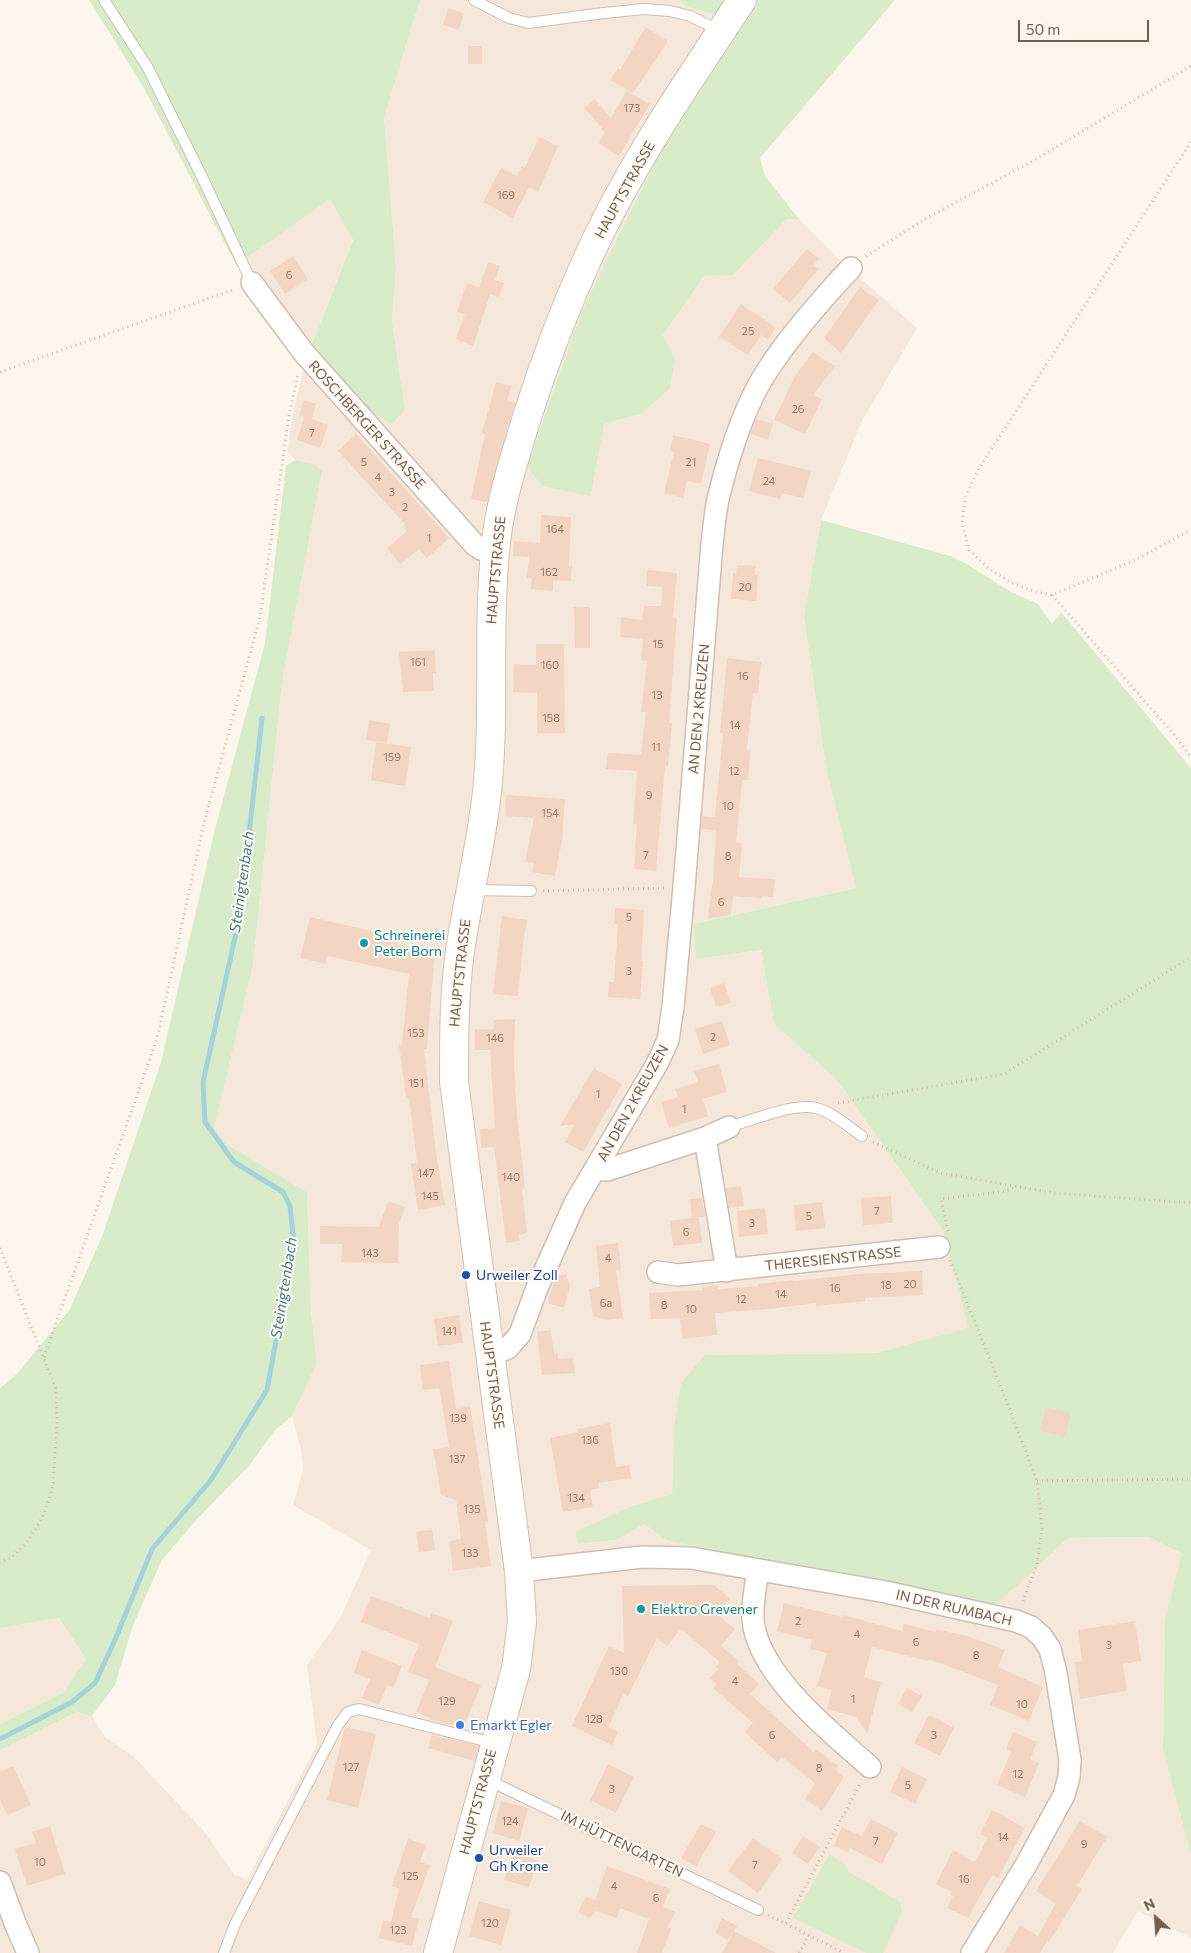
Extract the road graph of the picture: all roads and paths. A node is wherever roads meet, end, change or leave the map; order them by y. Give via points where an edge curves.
1 (104, 0) edge
2 (474, 0) edge
3 (742, 0) edge
4 (721, 31) junction
5 (1191, 66) edge
6 (1191, 142) edge
7 (851, 268) joint
8 (252, 283) junction
9 (304, 352) junction
10 (0, 372) edge
11 (1191, 530) edge
12 (495, 552) junction
13 (1052, 595) junction
14 (1191, 757) edge
15 (684, 887) junction
16 (471, 890) junction
17 (531, 891) joint
18 (1191, 957) edge
19 (816, 1108) junction
20 (729, 1128) joint
21 (862, 1136) joint
22 (705, 1138) junction
23 (595, 1169) junction
24 (1016, 1186) junction
25 (1191, 1203) edge
26 (939, 1247) junction
27 (0, 1248) edge
28 (727, 1271) junction
29 (658, 1272) dead end
30 (489, 1356) junction
31 (44, 1357) junction
32 (1191, 1479) edge
33 (1037, 1481) junction
34 (0, 1562) edge
35 (519, 1570) junction
36 (758, 1571) junction
37 (1016, 1621) junction
38 (494, 1743) junction
39 (870, 1767) joint
40 (485, 1778) junction
41 (0, 1882) edge
42 (758, 1910) joint
43 (786, 1923) junction
44 (809, 1936) junction
45 (28, 1953) edge
46 (224, 1953) edge
47 (438, 1953) edge
48 (799, 1953) edge
49 (844, 1953) edge
50 (972, 1953) edge

1 - 8 lane via 148,68
2 - 4 lane via 509,18 528,23 644,9 670,10
3 - 4 main road, HAUPTSTRASSE
4 - 12 main road, HAUPTSTRASSE via 639,160 592,248 567,305 540,374 505,488
5 - 7 path via 1033,161 927,218
6 - 13 path via 979,468 965,497 962,523 969,550 1010,582
7 - 15 street, AN DEN 2 KREUZEN via 810,313 766,371 750,401 718,496
8 - 9 street, ROSCHBERGER STRASSE
8 - 10 path
9 - 12 street, ROSCHBERGER STRASSE via 474,544
9 - 31 path via 289,415 260,617 204,823 157,1039
11 - 13 path via 1133,561
12 - 16 main road, HAUPTSTRASSE via 491,642 492,734
13 - 14 path
15 - 17 path
15 - 23 street, AN DEN 2 KREUZEN via 668,1040
16 - 17 lane
16 - 30 main road, HAUPTSTRASSE via 453,1018 454,1082
18 - 19 path via 1004,1074
19 - 20 lane via 786,1110
19 - 21 lane
20 - 22 street
21 - 24 path via 940,1173
22 - 23 street via 607,1170
22 - 28 street
23 - 30 street via 562,1230 520,1334 508,1348
24 - 25 path via 1055,1193
24 - 26 path via 1007,1191 941,1199 951,1242
26 - 28 street, THERESIENSTRASSE
26 - 33 path via 950,1260
27 - 31 path
28 - 29 street, THERESIENSTRASSE via 678,1275
30 - 35 main road, HAUPTSTRASSE
31 - 34 path via 56,1390 53,1483 40,1522 27,1542 11,1558
32 - 33 path
33 - 37 path via 1042,1528 1037,1564
35 - 36 street, IN DER RUMBACH via 642,1557 691,1558
35 - 38 main road, HAUPTSTRASSE via 522,1622 516,1669
36 - 37 street, IN DER RUMBACH via 886,1592
36 - 39 street via 753,1621 758,1644 771,1668 806,1708
37 - 50 street, IN DER RUMBACH via 1042,1637 1050,1649 1070,1760 1069,1777 1064,1795 1026,1865
38 - 40 main road, HAUPTSTRASSE
38 - 46 lane via 359,1709 348,1712 338,1725 239,1915
39 - 43 path
40 - 42 lane, IM HÜTTENGARTEN
40 - 47 main road, HAUPTSTRASSE
41 - 45 street
42 - 43 path
43 - 44 path
44 - 48 path
44 - 49 path

